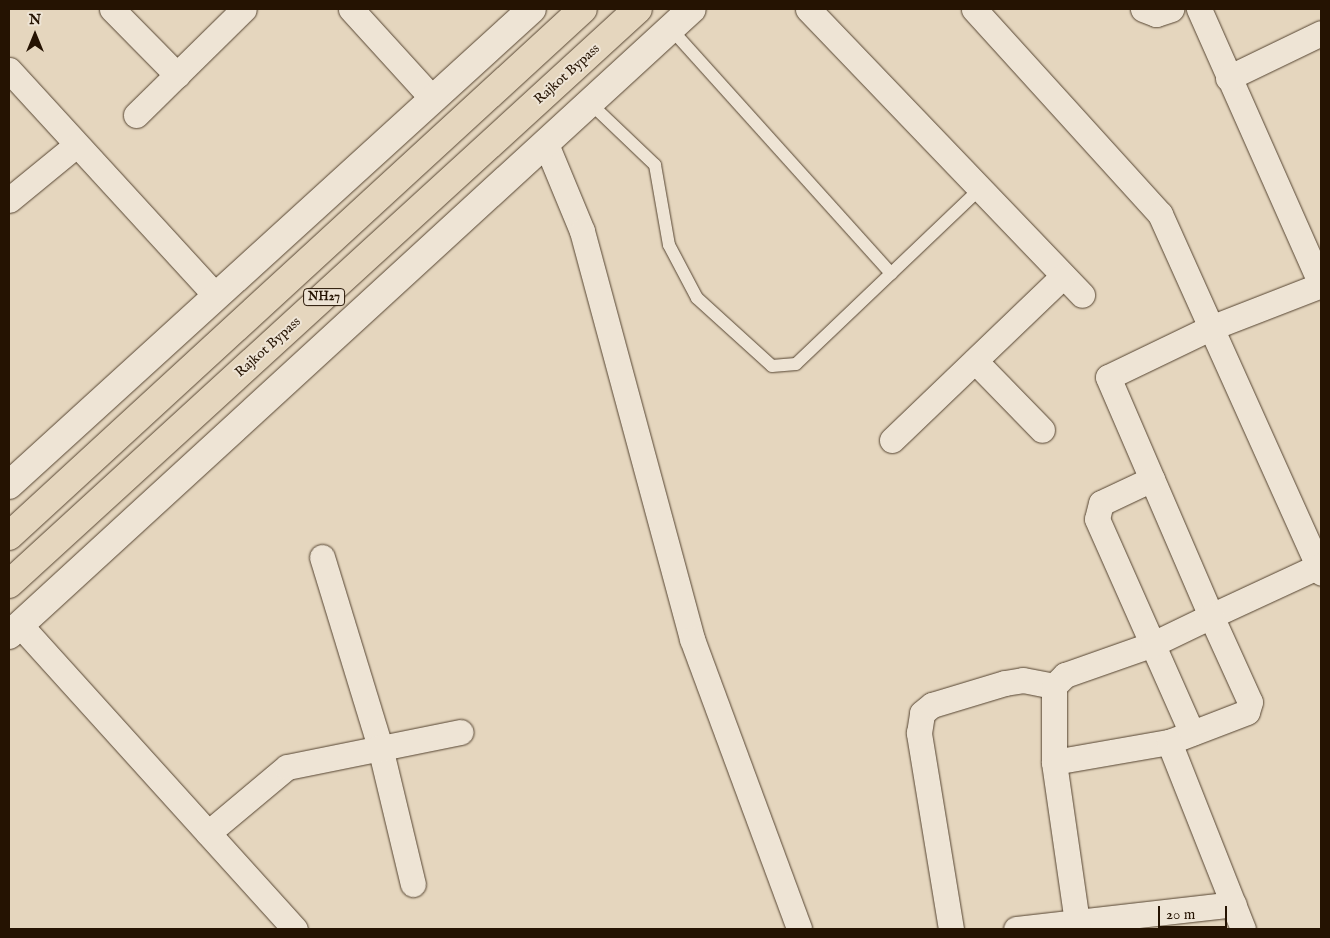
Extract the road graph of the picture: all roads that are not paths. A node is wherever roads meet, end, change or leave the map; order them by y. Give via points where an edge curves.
1 (112, 9) edge
2 (244, 9) edge
3 (351, 9) edge
4 (532, 9) edge
5 (583, 9) edge
6 (638, 9) edge
7 (692, 9) edge
8 (808, 9) edge
9 (974, 9) edge
10 (1143, 9) edge
11 (1172, 9) edge
12 (1199, 9) edge
13 (671, 29) junction
14 (1321, 34) edge
15 (9, 70) edge
16 (177, 75) junction
17 (1228, 78) junction
18 (432, 98) junction
19 (590, 103) junction
20 (136, 115) dead end
21 (546, 144) junction
22 (74, 146) junction
23 (981, 188) junction
24 (9, 200) edge
25 (892, 273) junction
26 (1063, 276) junction
27 (1321, 284) edge
28 (1082, 295) dead end
29 (216, 296) junction
30 (1210, 328) junction
31 (975, 361) junction
32 (1042, 430) dead end
33 (892, 440) dead end
34 (1152, 480) junction
35 (9, 484) edge
36 (9, 536) edge
37 (322, 557) dead end
38 (1320, 568) edge
39 (9, 584) edge
40 (1211, 616) junction
41 (14, 630) edge
42 (1153, 644) junction
43 (1054, 686) junction
44 (461, 732) dead end
45 (1192, 733) junction
46 (1169, 742) junction
47 (380, 747) junction
48 (1054, 762) junction
49 (208, 833) junction
50 (413, 884) dead end
51 (1234, 904) junction
52 (1078, 926) edge
53 (295, 929) edge
54 (800, 929) edge
55 (951, 929) edge
56 (1016, 929) edge
57 (1243, 929) edge

1 - 16 street
2 - 16 street
3 - 18 street
4 - 18 street
5 - 36 highway, NH27
6 - 39 highway, Rajkot Bypass / NH27
7 - 13 street
8 - 23 street
9 - 30 street via 1150,198
10 - 11 street via 1156,14
12 - 17 street
13 - 19 street
13 - 25 lane
14 - 17 street
15 - 22 street
16 - 20 street
17 - 27 street
18 - 29 street
19 - 21 street
19 - 25 lane via 655,165 669,245 697,298 772,366 796,364
21 - 41 street
21 - 54 street via 582,231 695,647
22 - 24 street
22 - 29 street
23 - 25 lane
23 - 26 street
26 - 28 street
26 - 31 street
27 - 30 street
29 - 35 street
30 - 34 street via 1108,377
30 - 38 street
31 - 32 street
31 - 33 street
34 - 40 street
34 - 42 street via 1101,503 1097,510
37 - 47 street
38 - 40 street
40 - 42 street
40 - 45 street via 1250,702 1247,712 1237,719
41 - 49 street
42 - 43 street via 1065,675
42 - 45 street
43 - 48 street
43 - 55 street via 1023,680 1005,683 932,705 922,713 919,733
44 - 47 street
45 - 46 street
46 - 48 street
46 - 51 street
47 - 49 street via 287,768
47 - 50 street
48 - 52 street
49 - 53 street
51 - 52 street
51 - 57 street
52 - 56 street

